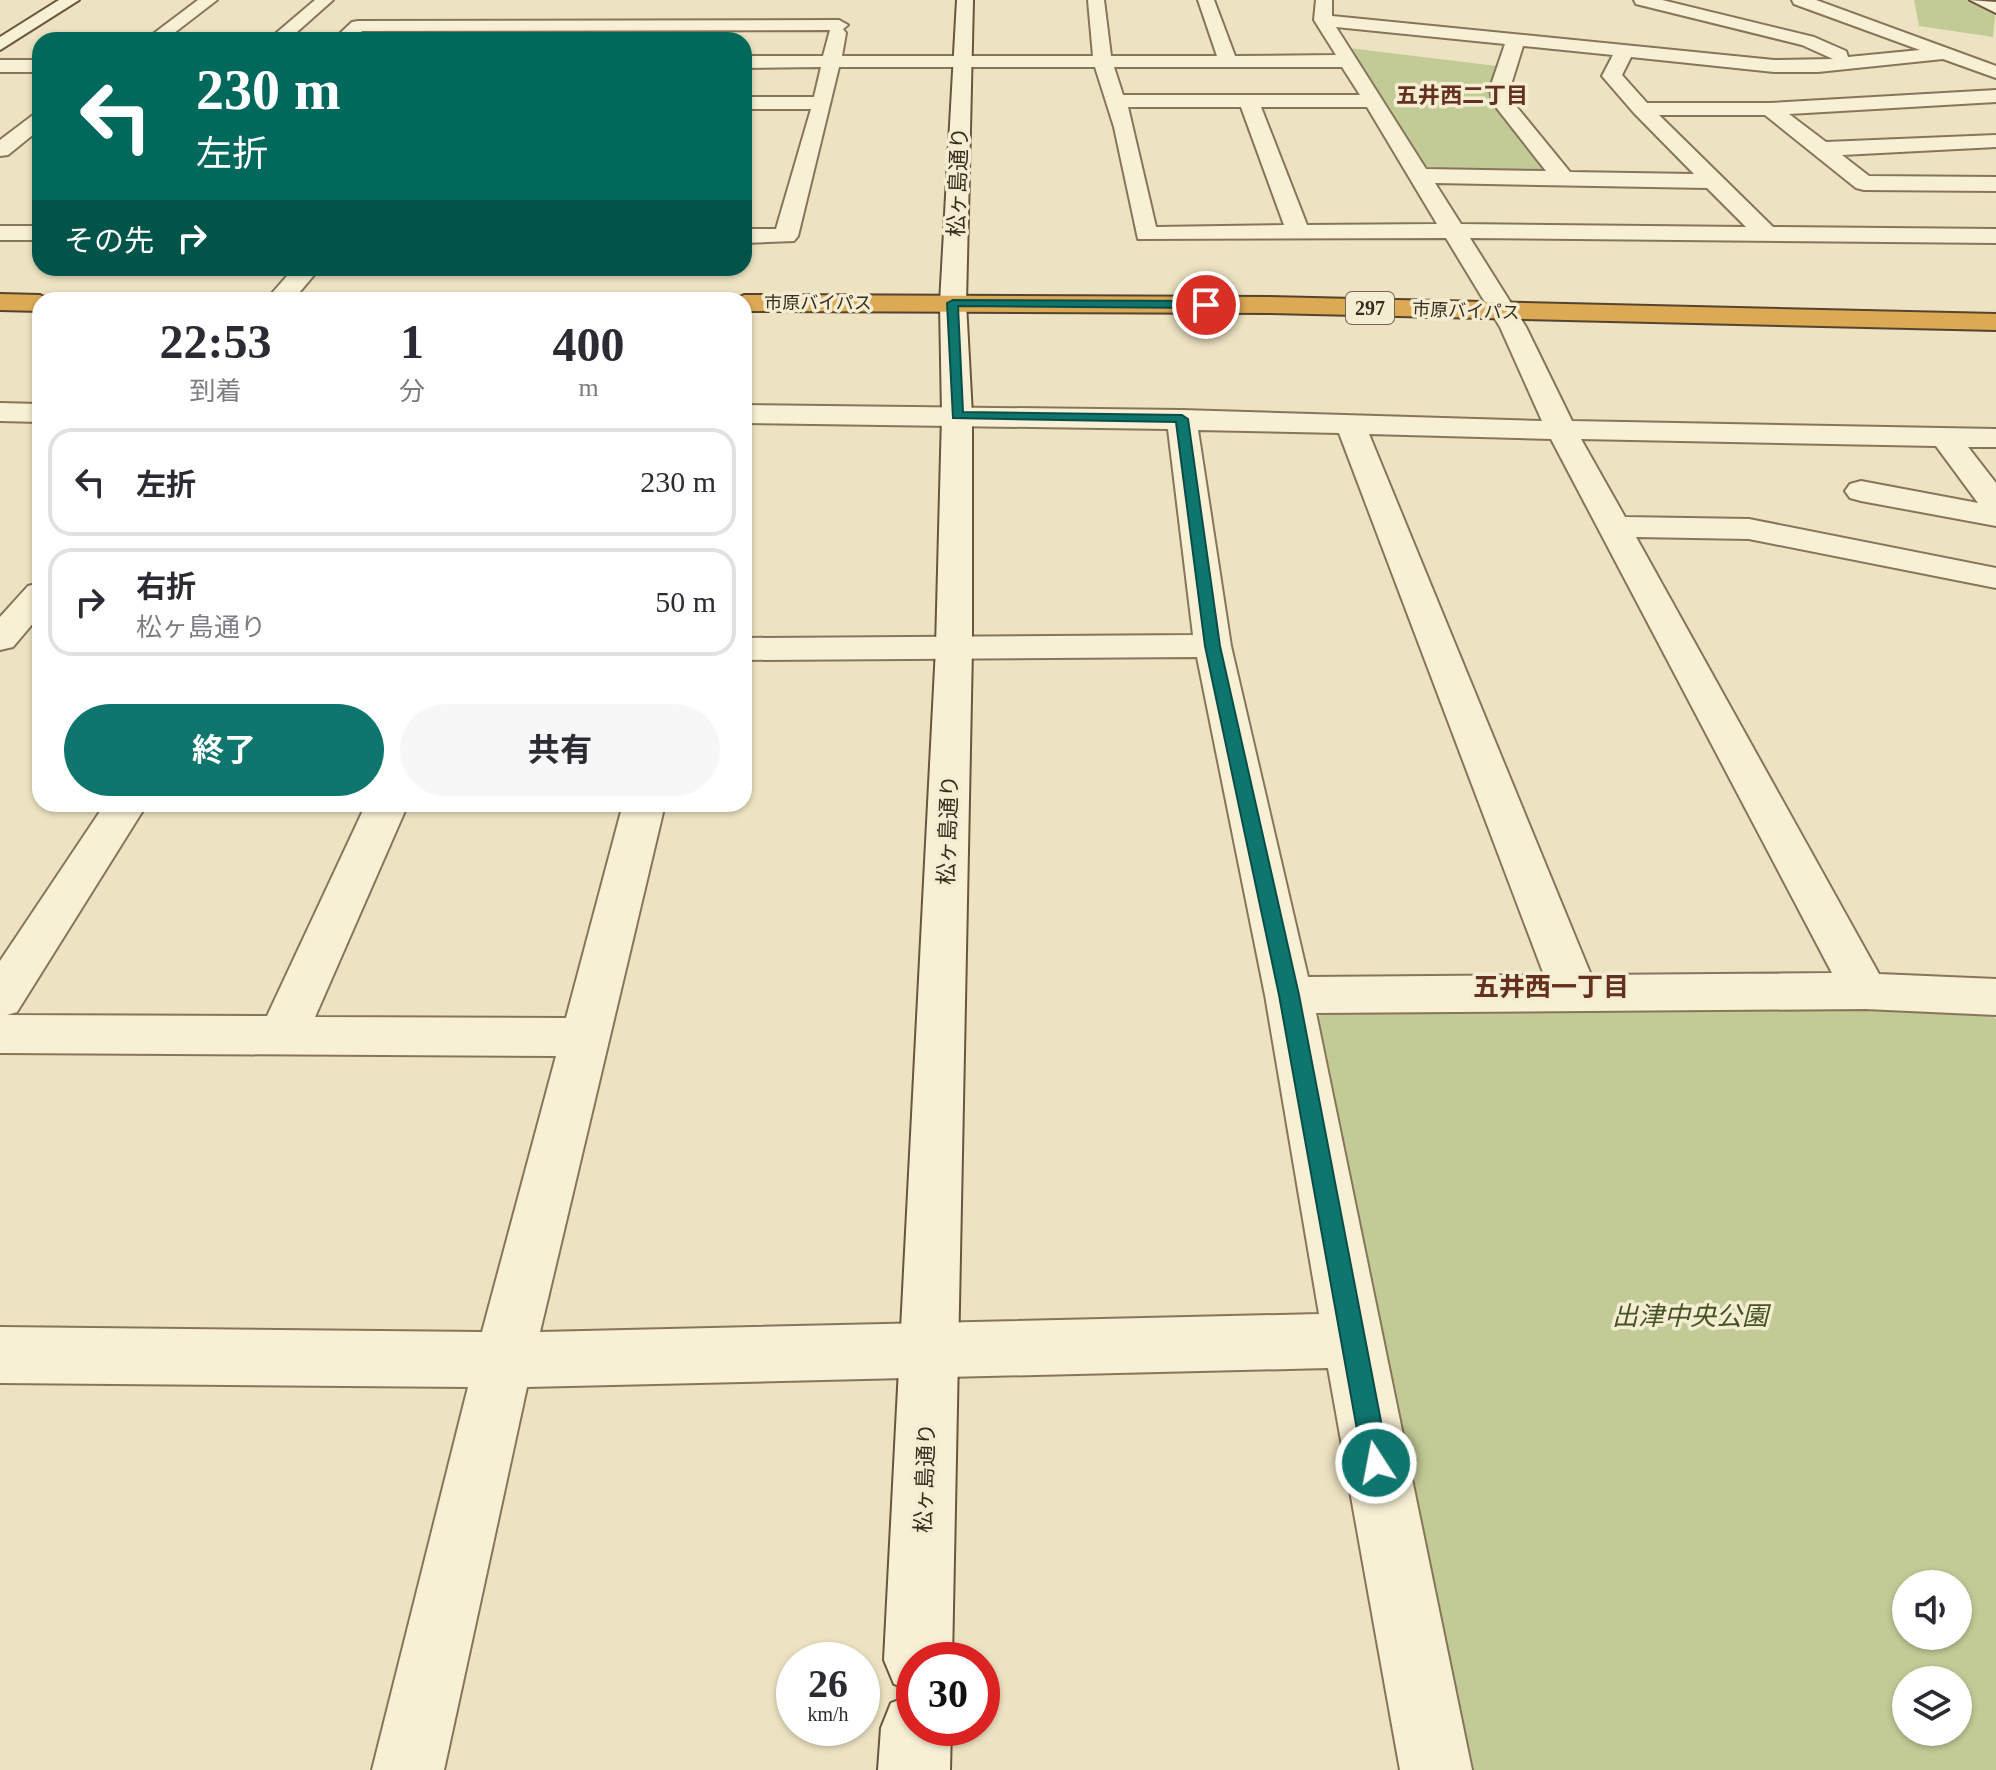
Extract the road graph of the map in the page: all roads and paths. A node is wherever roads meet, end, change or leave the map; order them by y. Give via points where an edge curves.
1 (71, 0) edge
2 (209, 0) edge
3 (325, 0) edge
4 (965, 0) edge
5 (1096, 0) edge
6 (1206, 0) edge
7 (1800, 0) edge
8 (1978, 0) edge
9 (1635, 3) edge
10 (1996, 8) edge
11 (417, 9) dead end
12 (1323, 10) edge
13 (520, 19) junction
14 (400, 26) junction
15 (165, 32) edge
16 (287, 32) edge
17 (351, 32) edge
18 (508, 32) edge
19 (1516, 39) junction
20 (4, 40) edge
21 (1625, 50) junction
22 (1945, 53) junction
23 (962, 61) junction
24 (1228, 61) junction
25 (1350, 61) junction
26 (752, 62) edge
27 (830, 62) junction
28 (1103, 62) junction
29 (1857, 62) junction
30 (0, 66) edge
31 (32, 66) edge
32 (1996, 72) edge
33 (1996, 96) edge
34 (1967, 98) junction
35 (1115, 101) junction
36 (1375, 101) junction
37 (1249, 102) junction
38 (752, 103) edge
39 (823, 103) junction
40 (1641, 109) junction
41 (1770, 109) junction
42 (1996, 112) edge
43 (32, 125) edge
44 (1229, 126) dead end
45 (1259, 126) junction
46 (1996, 141) edge
47 (1819, 149) junction
48 (0, 150) edge
49 (1419, 176) junction
50 (1563, 178) junction
51 (1716, 181) junction
52 (1996, 184) edge
53 (1452, 231) junction
54 (1298, 232) junction
55 (0, 233) edge
56 (32, 233) edge
57 (752, 236) edge
58 (1769, 236) junction
59 (1996, 236) edge
60 (301, 276) edge
61 (286, 292) edge
62 (0, 302) edge
63 (32, 303) edge
64 (752, 303) edge
65 (953, 313) junction
66 (0, 320) edge
67 (32, 320) edge
68 (1508, 320) junction
69 (1996, 322) edge
70 (752, 324) edge
71 (1996, 338) edge
72 (32, 413) edge
73 (752, 414) edge
74 (2, 415) edge
75 (957, 415) junction
76 (1182, 419) junction
77 (1351, 426) junction
78 (1560, 428) junction
79 (1945, 437) junction
80 (1996, 438) edge
81 (1861, 491) dead end
82 (1996, 505) edge
83 (1996, 516) edge
84 (1613, 527) junction
85 (1996, 578) edge
86 (32, 602) edge
87 (0, 639) edge
88 (1213, 646) junction
89 (954, 648) junction
90 (752, 649) edge
91 (121, 812) edge
92 (383, 812) edge
93 (642, 812) edge
94 (1574, 991) junction
95 (1865, 991) junction
96 (1289, 995) junction
97 (1996, 997) edge
98 (0, 999) edge
99 (0, 1034) edge
100 (283, 1035) junction
101 (585, 1037) junction
102 (1352, 1340) junction
103 (929, 1348) junction
104 (0, 1355) edge
105 (504, 1360) junction
106 (919, 1642) edge
107 (915, 1746) edge
108 (408, 1770) edge
109 (914, 1770) edge
110 (1436, 1770) edge

1 - 20 street
2 - 15 street
3 - 16 street
4 - 23 street, 松ヶ島通り
5 - 28 street
6 - 24 street
7 - 22 street via 1872,19
8 - 10 street
9 - 29 street via 1808,41
11 - 14 street
12 - 19 street
12 - 25 street
13 - 14 street
13 - 18 street
13 - 27 street via 841,19
14 - 17 street via 358,26
19 - 21 street
19 - 50 street via 1500,88 1502,102
21 - 29 street via 1774,66
21 - 40 street via 1612,76
22 - 29 street
22 - 32 street
23 - 27 street
23 - 28 street
23 - 65 street, 松ヶ島通り
24 - 25 street
24 - 28 street
25 - 36 street
26 - 27 street
27 - 39 street
28 - 35 street
30 - 31 street
33 - 34 street
34 - 41 street
34 - 42 street
35 - 37 street
35 - 54 street via 1131,126 1146,234
36 - 37 street
36 - 49 street
37 - 45 street
38 - 39 street
39 - 57 street via 786,236
40 - 41 street
40 - 51 street
41 - 47 street
43 - 48 street
44 - 45 street
45 - 54 street
46 - 47 street
47 - 52 street via 1864,183
49 - 50 street
49 - 53 street
50 - 51 street
51 - 58 street
53 - 54 street
53 - 58 street
53 - 68 street
55 - 56 street
58 - 59 street
60 - 61 street
62 - 63 highway
64 - 65 highway, 市原バイパス / 297
65 - 68 highway, 市原バイパス / 297 via 1143,322
65 - 70 highway, 市原バイパス / 297
65 - 75 street, 松ヶ島通り
66 - 67 highway
68 - 69 highway, 市原バイパス / 297
68 - 71 highway, 市原バイパス / 297
68 - 78 street
72 - 74 street
73 - 75 street
75 - 76 street
75 - 89 street, 松ヶ島通り
76 - 77 street
76 - 88 street
77 - 78 street
77 - 94 street
78 - 79 street
78 - 84 street
79 - 80 street
79 - 82 street
81 - 83 street
84 - 85 street via 1749,529
84 - 95 street
86 - 87 street
88 - 89 street
88 - 96 street
89 - 90 street
89 - 103 street, 松ヶ島通り
91 - 98 street
92 - 100 street
93 - 101 street
94 - 95 street
94 - 96 street
95 - 97 street
96 - 102 street
99 - 100 street
100 - 101 street
101 - 105 street
102 - 103 street
102 - 110 street
103 - 105 street
103 - 106 street, 松ヶ島通り
104 - 105 street
105 - 108 street
107 - 109 street

